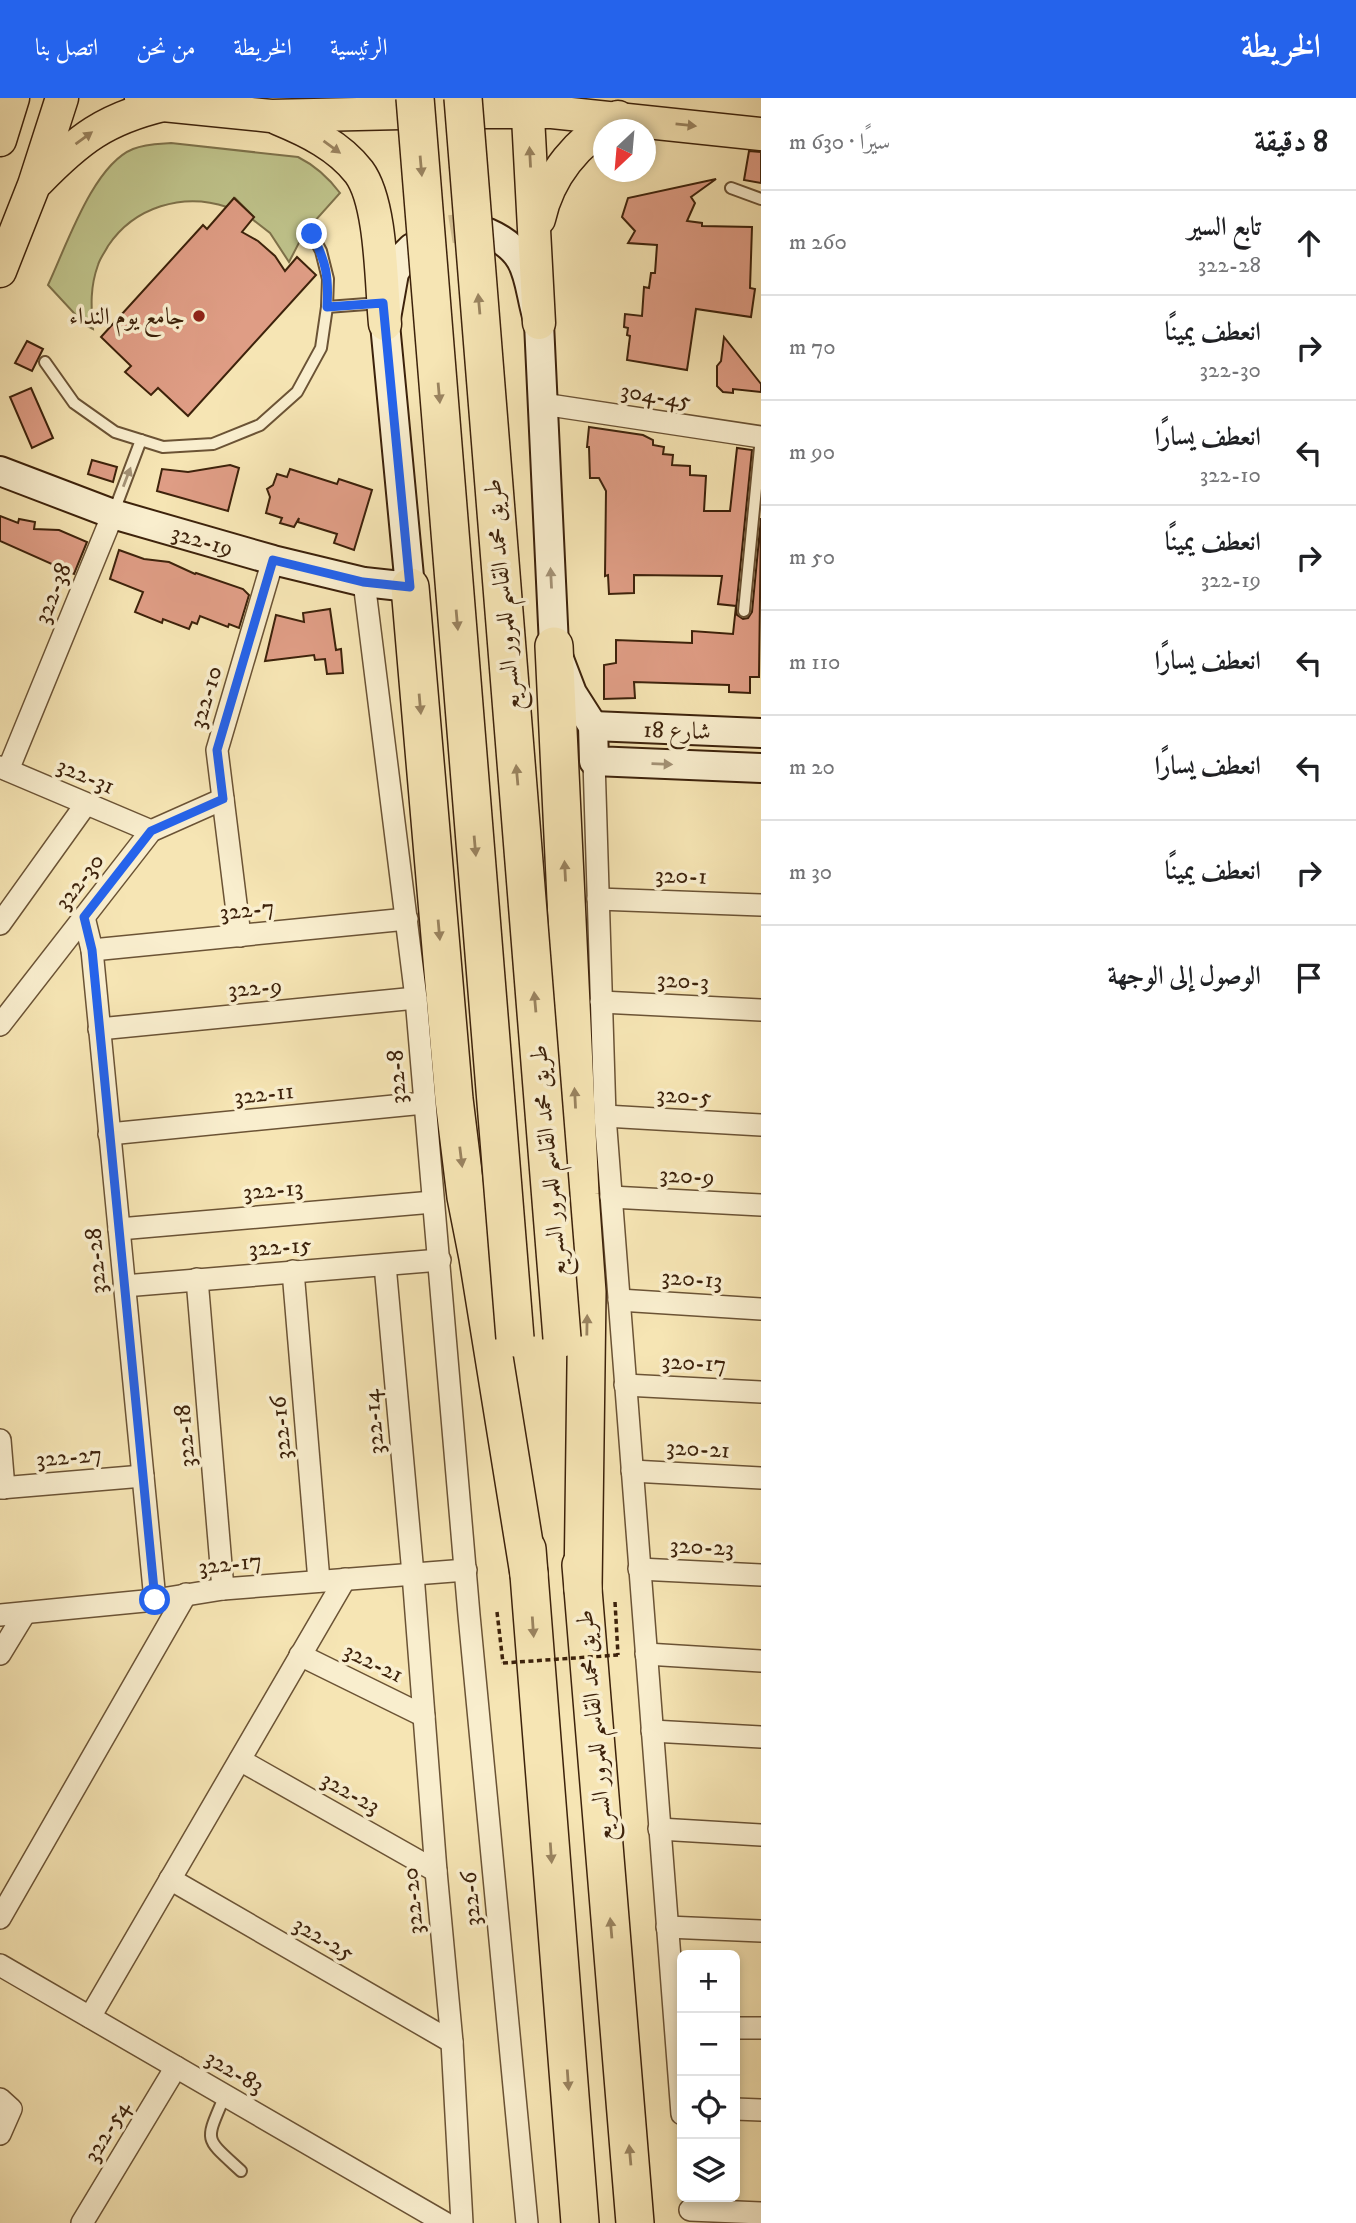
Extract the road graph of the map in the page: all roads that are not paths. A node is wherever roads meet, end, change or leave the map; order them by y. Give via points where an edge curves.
1 (13, 98) edge
2 (62, 98) edge
3 (152, 101) edge
4 (527, 104) edge
5 (471, 105) edge
6 (408, 106) edge
7 (271, 116) junction
8 (618, 117) junction
9 (761, 134) edge
10 (0, 140) edge
11 (34, 185) junction
12 (731, 188) dead end
13 (761, 199) edge
14 (488, 233) tunnel mouth
15 (312, 234) dead end
16 (535, 237) junction
17 (412, 248) tunnel mouth
18 (0, 271) edge
19 (327, 307) junction
20 (384, 314) junction
21 (539, 323) junction
22 (46, 362) dead end
23 (543, 404) junction
24 (761, 437) edge
25 (141, 440) junction
26 (0, 471) edge
27 (113, 514) junction
28 (273, 560) junction
29 (363, 582) junction
30 (410, 587) junction
31 (744, 611) dead end
32 (554, 646) junction
33 (593, 726) junction
34 (761, 733) edge
35 (594, 761) junction
36 (4, 768) edge
37 (761, 768) edge
38 (223, 799) junction
39 (86, 804) junction
40 (151, 831) junction
41 (598, 899) junction
42 (761, 905) edge
43 (84, 917) junction
44 (407, 919) junction
45 (0, 924) edge
46 (240, 936) junction
47 (92, 950) junction
48 (416, 998) junction
49 (601, 1002) junction
50 (761, 1010) edge
51 (0, 1025) edge
52 (99, 1029) junction
53 (424, 1103) junction
54 (605, 1116) junction
55 (761, 1125) edge
56 (109, 1134) junction
57 (611, 1197) junction
58 (433, 1202) junction
59 (761, 1205) edge
60 (119, 1229) junction
61 (440, 1260) junction
62 (385, 1265) junction
63 (293, 1271) junction
64 (197, 1279) junction
65 (124, 1286) junction
66 (619, 1300) junction
67 (761, 1309) edge
68 (625, 1385) junction
69 (761, 1392) edge
70 (0, 1440) edge
71 (632, 1471) junction
72 (143, 1476) junction
73 (761, 1478) edge
74 (2, 1488) edge
75 (639, 1569) junction
76 (466, 1570) junction
77 (414, 1574) junction
78 (529, 1574) junction
79 (761, 1575) edge
80 (345, 1579) junction
81 (319, 1581) junction
82 (223, 1589) junction
83 (186, 1594) junction
84 (599, 1596) junction
85 (155, 1600) junction
86 (25, 1613) junction
87 (0, 1615) edge
88 (0, 1654) edge
89 (646, 1654) junction
90 (300, 1655) junction
91 (761, 1661) edge
92 (424, 1716) junction
93 (652, 1731) junction
94 (761, 1737) edge
95 (240, 1760) junction
96 (659, 1829) junction
97 (761, 1835) edge
98 (436, 1871) junction
99 (170, 1879) junction
100 (0, 1918) edge
101 (667, 1927) junction
102 (761, 1931) edge
103 (0, 1965) edge
104 (677, 2013) edge
105 (90, 2017) junction
106 (740, 2028) edge
107 (761, 2028) edge
108 (452, 2042) junction
109 (176, 2067) junction
110 (225, 2095) junction
111 (0, 2099) edge
112 (740, 2109) edge
113 (761, 2110) edge
114 (0, 2134) edge
115 (241, 2171) dead end
116 (690, 2210) edge
117 (761, 2213) edge
118 (82, 2223) edge
119 (444, 2223) edge
120 (462, 2223) edge
121 (527, 2223) edge
122 (580, 2223) edge
123 (635, 2223) edge

1 - 10 main road
2 - 11 main road
3 - 7 main road
11 -> 3 main road via 78,142
4 - 5 main road
4 - 8 main road
16 -> 4 main road
84 -> 5 highway, طريق محمد القاسم للمرور السريع, bridge via 562,1338
6 - 7 main road
6 -> 78 highway, طريق محمد القاسم للمرور السريع, bridge via 515,1339
7 -> 20 main road via 323,141 351,163 365,183 377,234
8 -> 9 main road
8 - 16 main road via 586,139 558,172
11 - 18 main road
12 - 13 lane
14 - 21 street via 515,251 527,268
15 - 19 lane via 328,279
16 - 21 main road
17 - 20 street via 394,273
19 - 20 lane
19 - 25 lane via 321,348 297,392 260,425 213,444 163,447
20 - 30 street
21 - 23 street
22 - 25 lane via 74,403 115,432
23 - 24 street, 304-45
32 -> 23 street
24 - 31 lane
27 -> 25 lane
26 - 27 street, 322-19
27 - 28 street, 322-19
27 - 36 street, 322-38
28 - 29 street, 322-19
28 - 38 street, 322-10 via 217,750
29 - 30 street, 322-19
29 - 44 street, 322-8
30 -> 78 highway via 455,1112
32 - 33 street via 572,693
84 -> 32 highway
33 - 34 street, شارع 18
33 - 35 street
35 -> 37 street, شارع 18
35 - 41 street
36 - 39 street, 322-31
38 - 40 street, 322-30
38 - 46 street, 322-10
39 - 40 street, 322-31
39 - 45 street
40 - 43 street, 322-30
41 - 42 street, 320-1
41 - 49 street
43 - 47 street, 322-28
43 - 51 street, 322-30
44 - 46 street, 322-7
44 - 48 street, 322-8
46 - 47 street, 322-7
47 - 52 street, 322-28
48 - 52 street, 322-9
48 - 53 street, 322-8
49 - 50 street, 320-3
49 - 54 street
52 - 56 street, 322-28
53 - 56 street, 322-11
53 - 58 street, 322-8
54 - 55 street, 320-5
54 - 57 street
56 - 60 street, 322-28
57 - 59 street, 320-9
57 - 66 street
58 - 60 street, 322-13
58 - 61 street, 322-8
60 - 65 street, 322-28
61 - 62 street, 322-15
61 - 76 street, 322-8
62 - 63 street, 322-15
62 - 77 street, 322-14
63 - 64 street, 322-15
63 - 81 street, 322-16
64 - 65 street, 322-15
64 - 82 street, 322-18
65 - 72 street, 322-28
66 - 67 street, 320-13
66 - 68 street
68 - 69 street, 320-17
68 - 71 street
70 - 74 street
71 - 73 street, 320-21
71 - 75 street
72 - 74 street, 322-27
72 - 85 street, 322-28
75 - 79 street, 320-23
75 - 89 street
76 - 77 street, 322-17
76 - 121 street, 322-6
77 - 80 street, 322-17
77 - 92 street, 322-20
78 -> 122 highway, طريق محمد القاسم للمرور السريع
80 - 81 street, 322-17
80 - 90 street
81 - 82 street, 322-17
82 - 83 street, 322-17
83 - 85 street, 322-17
83 - 100 street
123 -> 84 highway, طريق محمد القاسم للمرور السريع
85 - 86 street, 322-17
86 - 87 street, 322-17
86 - 88 street
89 - 91 street
89 - 93 street
90 - 92 street, 322-21
90 - 95 street
92 - 98 street, 322-20
93 - 94 street
93 - 96 street
95 - 98 street, 322-23
95 - 99 street
96 - 97 street
96 - 101 street
98 - 108 street, 322-20
99 - 105 street
99 - 108 street, 322-25
101 - 102 street
101 - 104 street
103 - 105 street, 322-83
105 - 109 street, 322-83
106 - 107 street
108 - 120 street, 322-20
109 - 110 street, 322-83
109 - 118 street, 322-54
110 - 115 lane via 210,2138
110 - 119 street, 322-83
111 - 114 street via 11,2109
112 - 113 street
116 - 117 street

